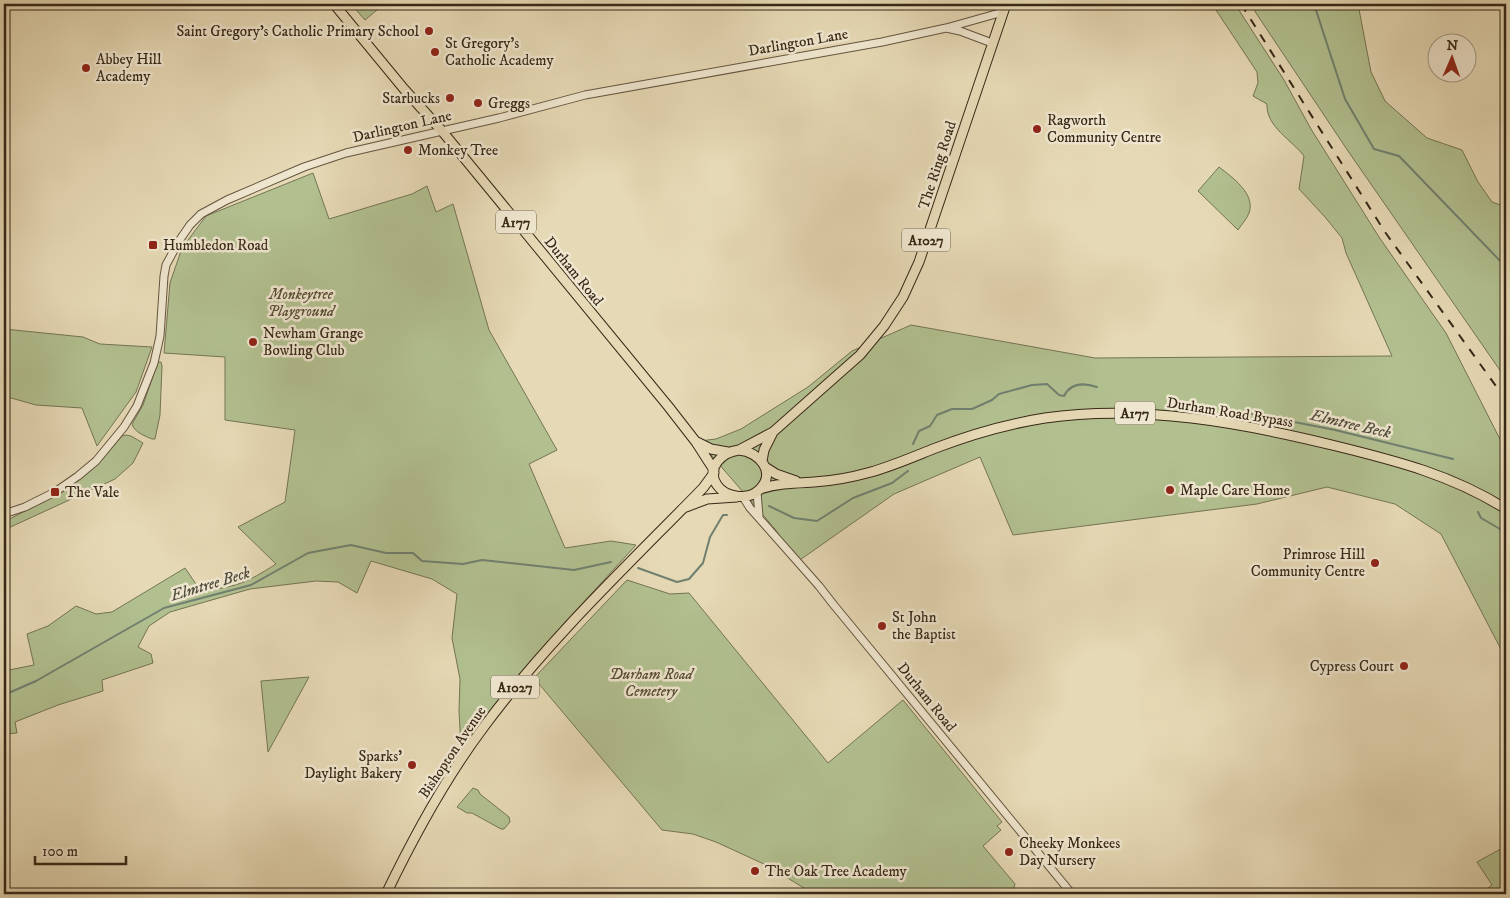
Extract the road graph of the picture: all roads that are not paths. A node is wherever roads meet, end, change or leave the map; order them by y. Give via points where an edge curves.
1 (334, 4) edge
2 (1004, 8) edge
3 (946, 28) junction
4 (992, 43) junction
5 (442, 131) junction
6 (773, 432) junction
7 (696, 442) junction
8 (739, 450) junction
9 (728, 452) junction
10 (763, 464) junction
11 (714, 472) junction
12 (796, 481) junction
13 (758, 490) junction
14 (741, 497) junction
15 (684, 508) junction
16 (1506, 509) edge
17 (4, 514) edge
18 (759, 517) junction
19 (386, 894) edge
20 (1072, 894) edge

1 - 5 main road, Durham Road / A177
2 - 3 street
2 - 4 main road, The Ring Road / A1027
3 - 4 street, Darlington Lane
3 - 5 street, Darlington Lane via 585,95
4 - 6 main road, The Ring Road / A1027 via 919,262 903,297 860,355
5 - 7 main road, Durham Road / A177
5 - 17 street, Darlington Lane via 324,159 201,214 179,241 166,265 160,336 154,363 137,406 124,427 96,461 78,476 55,492
6 - 8 main road, The Ring Road / A1027
6 - 10 main road, The Ring Road / A1027 via 764,450
7 - 9 main road
7 - 11 main road, Durham Road / A177
8 - 9 main road
8 - 10 main road via 757,456
9 - 11 main road, A1027 via 717,462
10 - 12 main road, Durham Road Bypass / A177 via 776,474
10 - 13 main road via 765,480
11 - 14 main road, Durham Road via 717,485 722,490
11 - 15 main road, Bishopton Avenue / A1027
12 - 13 main road, Durham Road Bypass / A177
12 - 16 main road, Durham Road Bypass / A177 via 830,480 871,472 1018,423 1069,415 1134,413 1263,430 1371,455 1461,483
13 - 14 main road, A1027
13 - 18 street
14 - 15 main road, Bishopton Avenue / A1027 via 707,499
14 - 18 street, Durham Road
15 - 19 main road, Bishopton Avenue / A1027 via 587,605 488,721 422,821
18 - 20 street, Durham Road

